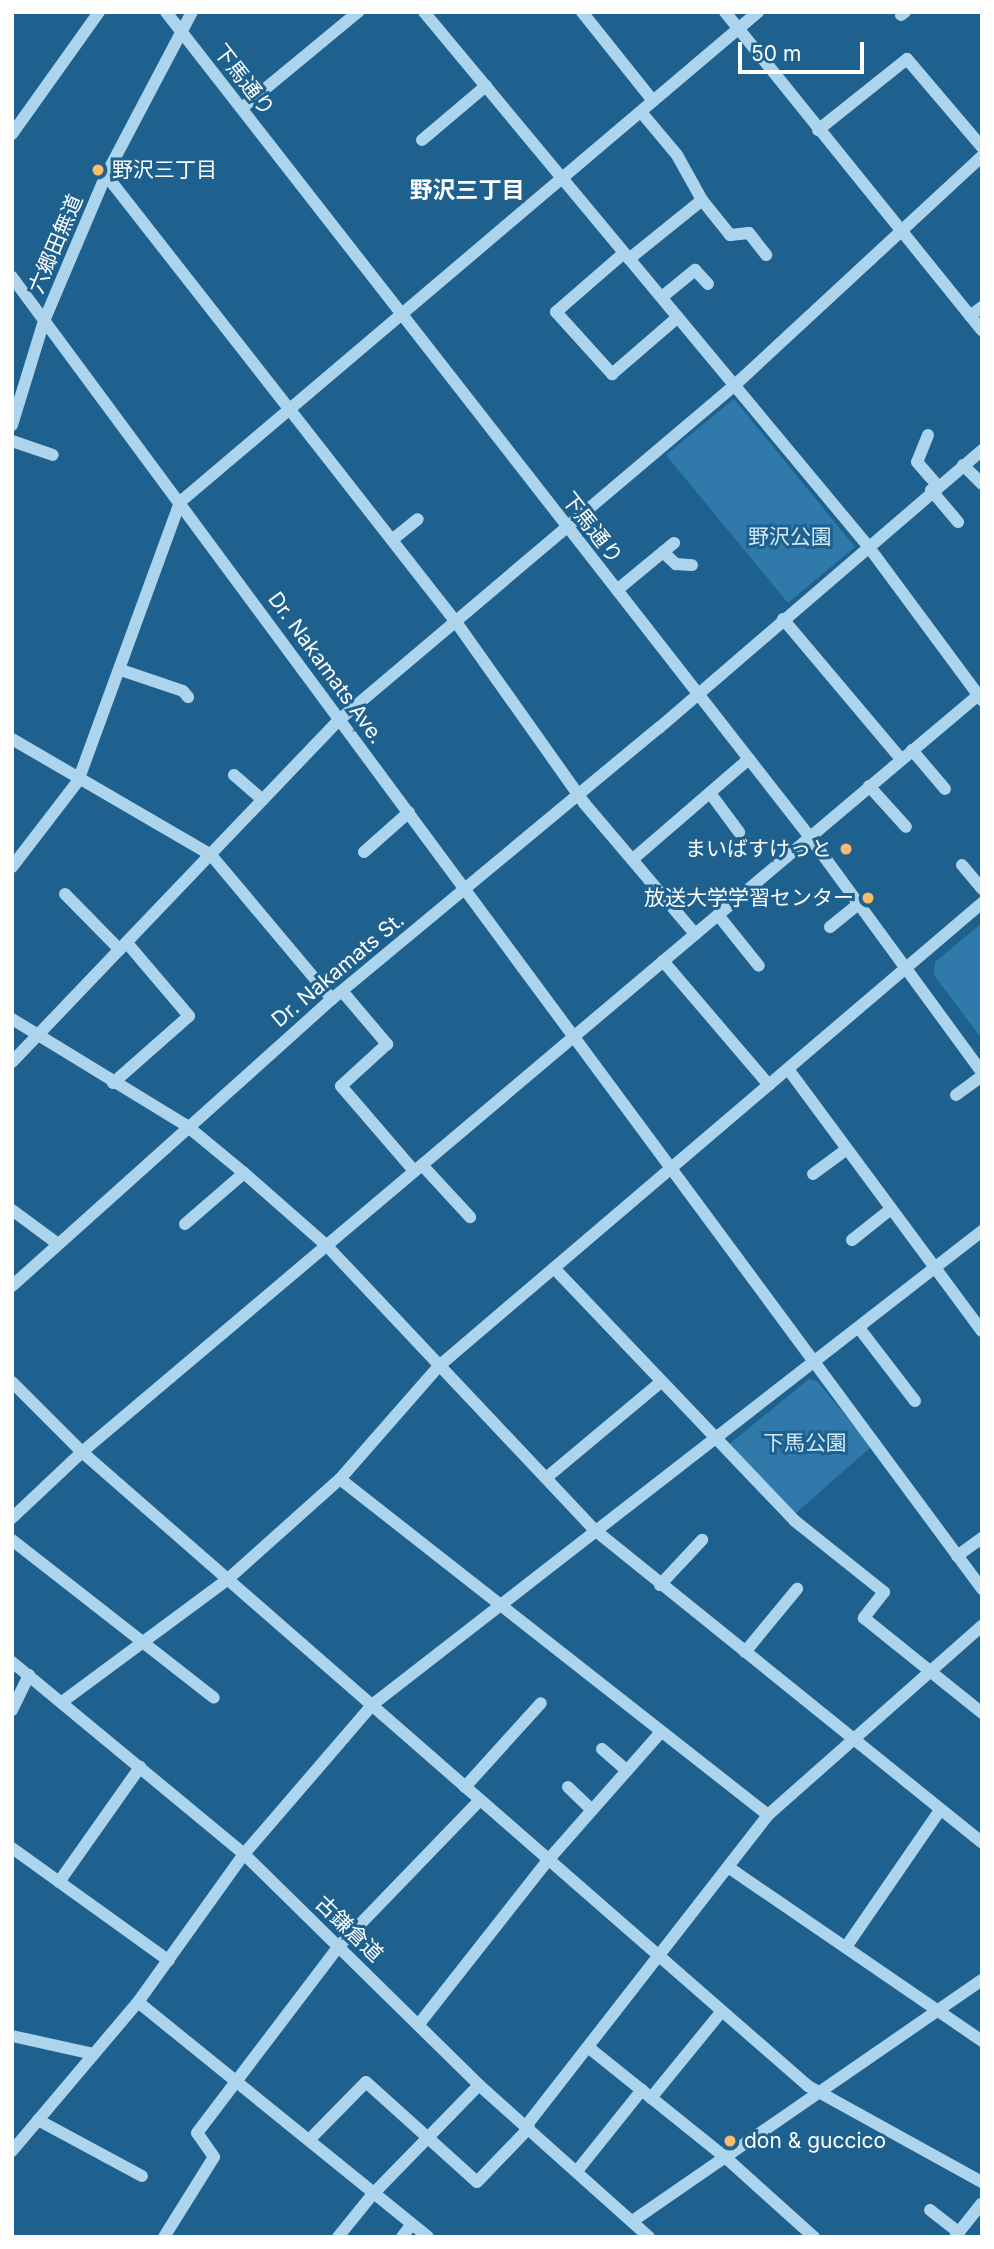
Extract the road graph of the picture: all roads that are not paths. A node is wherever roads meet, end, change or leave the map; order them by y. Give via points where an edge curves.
1 (99, 12) edge
2 (166, 12) edge
3 (192, 12) edge
4 (424, 12) edge
5 (582, 12) edge
6 (725, 12) edge
7 (758, 12) edge
8 (353, 14) edge
9 (738, 29) junction
10 (182, 32) junction
11 (486, 86) junction
12 (653, 101) junction
13 (242, 108) junction
14 (641, 112) junction
15 (818, 130) junction
16 (12, 134) edge
17 (422, 140) dead end
18 (982, 147) edge
19 (982, 156) edge
20 (106, 175) junction
21 (563, 178) junction
22 (702, 200) junction
23 (901, 231) junction
24 (766, 255) dead end
25 (626, 256) junction
26 (12, 277) edge
27 (708, 284) dead end
28 (662, 298) junction
29 (982, 307) edge
30 (402, 314) junction
31 (970, 316) junction
32 (678, 317) junction
33 (44, 321) junction
34 (982, 330) edge
35 (736, 384) junction
36 (290, 409) junction
37 (13, 421) edge
38 (928, 435) dead end
39 (12, 441) edge
40 (982, 450) edge
41 (53, 455) dead end
42 (963, 465) junction
43 (982, 484) edge
44 (934, 487) junction
45 (180, 502) junction
46 (418, 519) dead end
47 (958, 522) dead end
48 (567, 527) junction
49 (392, 540) junction
50 (674, 542) dead end
51 (868, 545) junction
52 (663, 552) junction
53 (692, 565) dead end
54 (617, 590) junction
55 (783, 619) junction
56 (456, 622) junction
57 (121, 670) junction
58 (698, 693) junction
59 (981, 696) edge
60 (188, 698) dead end
61 (340, 720) junction
62 (12, 739) edge
63 (912, 750) junction
64 (750, 759) junction
65 (901, 759) junction
66 (234, 775) dead end
67 (78, 781) junction
68 (869, 786) junction
69 (945, 789) dead end
70 (576, 792) junction
71 (709, 793) junction
72 (263, 800) junction
73 (409, 812) junction
74 (906, 827) dead end
75 (739, 832) dead end
76 (809, 836) junction
77 (364, 852) dead end
78 (211, 855) junction
79 (633, 859) junction
80 (962, 865) dead end
81 (12, 867) edge
82 (466, 888) junction
83 (982, 889) edge
84 (65, 894) dead end
85 (982, 903) edge
86 (858, 904) junction
87 (718, 915) junction
88 (830, 927) dead end
89 (695, 934) junction
90 (123, 947) junction
91 (663, 961) junction
92 (760, 966) dead end
93 (906, 968) junction
94 (337, 995) junction
95 (12, 1019) edge
96 (38, 1035) junction
97 (576, 1037) junction
98 (12, 1062) edge
99 (788, 1069) junction
100 (982, 1074) edge
101 (113, 1083) junction
102 (769, 1085) junction
103 (956, 1095) dead end
104 (187, 1126) junction
105 (847, 1149) junction
106 (418, 1168) junction
107 (671, 1168) junction
108 (244, 1173) junction
109 (813, 1174) dead end
110 (891, 1209) junction
111 (12, 1210) edge
112 (470, 1217) dead end
113 (186, 1224) dead end
114 (982, 1231) edge
115 (852, 1240) dead end
116 (58, 1244) junction
117 (327, 1246) junction
118 (554, 1268) junction
119 (936, 1268) junction
120 (12, 1286) edge
121 (859, 1328) junction
122 (982, 1331) edge
123 (814, 1362) junction
124 (439, 1366) junction
125 (12, 1382) edge
126 (661, 1382) junction
127 (915, 1401) dead end
128 (715, 1439) junction
129 (82, 1452) junction
130 (546, 1478) junction
131 (340, 1479) junction
132 (12, 1518) edge
133 (597, 1531) junction
134 (982, 1538) edge
135 (702, 1540) dead end
136 (12, 1541) edge
137 (957, 1556) junction
138 (228, 1578) junction
139 (660, 1585) junction
140 (797, 1589) dead end
141 (982, 1589) edge
142 (502, 1605) junction
143 (982, 1626) edge
144 (139, 1644) junction
145 (745, 1652) junction
146 (12, 1662) edge
147 (929, 1672) junction
148 (29, 1675) junction
149 (214, 1698) dead end
150 (62, 1702) junction
151 (541, 1703) dead end
152 (372, 1705) junction
153 (12, 1710) edge
154 (982, 1713) edge
155 (661, 1732) junction
156 (852, 1740) junction
157 (602, 1749) dead end
158 (140, 1767) junction
159 (627, 1771) junction
160 (465, 1787) junction
161 (568, 1787) dead end
162 (481, 1800) junction
163 (592, 1810) junction
164 (940, 1810) junction
165 (768, 1815) junction
166 (982, 1843) edge
167 (12, 1848) edge
168 (244, 1854) junction
169 (549, 1859) junction
170 (728, 1867) junction
171 (59, 1882) junction
172 (339, 1946) junction
173 (846, 1947) junction
174 (659, 1955) junction
175 (169, 1961) junction
176 (982, 1980) edge
177 (138, 2002) junction
178 (722, 2011) junction
179 (936, 2011) junction
180 (419, 2024) junction
181 (12, 2036) edge
182 (982, 2041) edge
183 (588, 2048) junction
184 (93, 2054) junction
185 (237, 2078) junction
186 (479, 2085) junction
187 (646, 2094) junction
188 (820, 2094) junction
189 (38, 2120) junction
190 (528, 2127) junction
191 (426, 2138) junction
192 (309, 2140) junction
193 (12, 2151) edge
194 (725, 2157) junction
195 (577, 2171) junction
196 (142, 2176) dead end
197 (982, 2182) edge
198 (372, 2195) junction
199 (982, 2203) edge
200 (930, 2210) dead end
201 (634, 2220) junction
202 (411, 2225) junction
203 (957, 2235) edge
204 (164, 2237) edge
205 (338, 2237) edge
206 (402, 2237) edge
207 (428, 2237) edge
208 (649, 2237) edge
209 (814, 2237) edge

1 - 16 street
2 - 10 street, 下馬通り
3 - 10 street, 六郷田無道
4 - 11 street
5 - 12 street
6 - 9 street
7 - 9 street
8 - 13 street
9 - 12 street
9 - 15 street
10 - 13 street, 下馬通り
10 - 20 street, 六郷田無道
11 - 17 street
11 - 21 street
12 - 14 street
13 - 30 street, 下馬通り
14 - 21 street
14 - 22 street via 677,155
15 - 18 street via 907,59
15 - 23 street
19 - 23 street
20 - 33 street, 六郷田無道
20 - 36 street
21 - 25 street
21 - 30 street
22 - 24 street via 730,234 749,233
22 - 25 street
23 - 31 street
23 - 35 street
25 - 28 street
25 - 32 street via 556,312 612,374
26 - 33 street, Dr. Nakamats Ave.
27 - 28 street via 695,270
28 - 32 street
29 - 31 street
30 - 36 street
30 - 48 street, 下馬通り
31 - 34 street
32 - 35 street
33 - 37 street, 六郷田無道
33 - 45 street, Dr. Nakamats Ave.
35 - 48 street
35 - 51 street
36 - 45 street
36 - 49 street
38 - 44 street via 917,462
39 - 41 street
40 - 42 street, Dr. Nakamats St.
42 - 43 street
42 - 44 street, Dr. Nakamats St.
44 - 47 street
44 - 51 street, Dr. Nakamats St.
45 - 57 street
45 - 61 street, Dr. Nakamats Ave.
46 - 49 street
48 - 54 street, 下馬通り
48 - 56 street
49 - 56 street
50 - 52 street
51 - 55 street, Dr. Nakamats St.
51 - 59 street
52 - 53 street via 676,564
52 - 54 street
54 - 58 street, 下馬通り
55 - 58 street, Dr. Nakamats St.
55 - 65 street
56 - 61 street
56 - 70 street
57 - 60 street via 183,691
57 - 67 street
58 - 64 street, 下馬通り
58 - 70 street, Dr. Nakamats St.
59 - 63 street
61 - 72 street
61 - 73 street, Dr. Nakamats Ave.
62 - 67 street
63 - 65 street
63 - 69 street
64 - 71 street
64 - 76 street, 下馬通り
65 - 68 street
66 - 72 street
67 - 78 street
67 - 81 street
68 - 74 street
68 - 76 street
70 - 79 street
70 - 82 street, Dr. Nakamats St.
71 - 75 street
71 - 79 street
72 - 78 street
73 - 77 street
73 - 82 street, Dr. Nakamats Ave.
76 - 86 street, 下馬通り
76 - 87 street
78 - 90 street
78 - 94 street
79 - 89 street
80 - 83 street
82 - 94 street, Dr. Nakamats St.
82 - 97 street, Dr. Nakamats Ave.
84 - 90 street
85 - 93 street
86 - 88 street
86 - 93 street, 下馬通り
87 - 89 street
87 - 92 street
89 - 91 street
90 - 96 street
90 - 101 street via 189,1016
91 - 97 street
91 - 102 street
93 - 99 street
93 - 100 street, 下馬通り
94 - 104 street, Dr. Nakamats St.
94 - 106 street via 387,1044 341,1086
95 - 96 street
96 - 98 street
96 - 101 street
97 - 106 street
97 - 107 street, Dr. Nakamats Ave.
99 - 102 street
99 - 105 street
100 - 103 street
101 - 104 street
102 - 107 street
104 - 108 street
104 - 116 street, Dr. Nakamats St.
105 - 109 street
105 - 110 street
106 - 112 street
106 - 117 street
107 - 118 street
107 - 123 street, Dr. Nakamats Ave.
108 - 113 street
108 - 117 street
110 - 115 street
110 - 119 street
111 - 116 street
114 - 119 street
116 - 120 street, Dr. Nakamats St.
117 - 124 street
117 - 129 street
118 - 124 street
118 - 126 street
119 - 121 street
119 - 122 street
121 - 123 street
121 - 127 street
123 - 128 street
123 - 137 street, Dr. Nakamats Ave.
124 - 130 street
124 - 131 street
125 - 129 street
126 - 128 street
126 - 130 street
128 - 133 street
128 - 147 street via 795,1521 884,1592 863,1618
129 - 132 street
129 - 138 street
130 - 133 street
131 - 138 street
131 - 142 street
133 - 139 street
133 - 142 street
134 - 137 street
135 - 139 street
136 - 144 street
137 - 141 street, Dr. Nakamats Ave.
138 - 144 street
138 - 152 street
139 - 145 street
140 - 145 street
142 - 152 street
142 - 155 street
143 - 147 street
144 - 149 street
144 - 150 street
145 - 156 street
146 - 148 street, 古鎌倉道
147 - 154 street
147 - 156 street
148 - 150 street, 古鎌倉道
148 - 153 street
150 - 158 street, 古鎌倉道
151 - 160 street
152 - 160 street
152 - 168 street
155 - 159 street
155 - 165 street
156 - 164 street
156 - 165 street
157 - 159 street
158 - 168 street, 古鎌倉道
158 - 171 street
159 - 163 street
160 - 162 street
161 - 163 street
162 - 169 street
162 - 172 street
163 - 169 street
164 - 166 street
164 - 173 street
165 - 170 street
167 - 171 street
168 - 172 street, 古鎌倉道
168 - 175 street
169 - 174 street
169 - 180 street
170 - 173 street
170 - 174 street
171 - 175 street
172 - 180 street, 古鎌倉道
172 - 185 street
173 - 179 street
174 - 178 street
174 - 183 street
175 - 177 street
176 - 179 street
177 - 184 street
177 - 185 street
178 - 187 street
178 - 188 street
179 - 182 street
179 - 188 street
180 - 186 street, 古鎌倉道
181 - 184 street
183 - 187 street
183 - 190 street
184 - 189 street
185 - 192 street
185 - 204 street via 197,2133 214,2157
186 - 190 street, 古鎌倉道
186 - 191 street
187 - 194 street
187 - 195 street
188 - 194 street
188 - 197 street
189 - 193 street
189 - 196 street
190 - 191 street via 478,2182
190 - 195 street, 古鎌倉道
191 - 192 street via 366,2082
191 - 198 street
192 - 198 street
194 - 201 street
194 - 209 street
195 - 201 street, 古鎌倉道
198 - 202 street
198 - 205 street
199 - 203 street
200 - 203 street
201 - 208 street, 古鎌倉道
202 - 206 street
202 - 207 street

